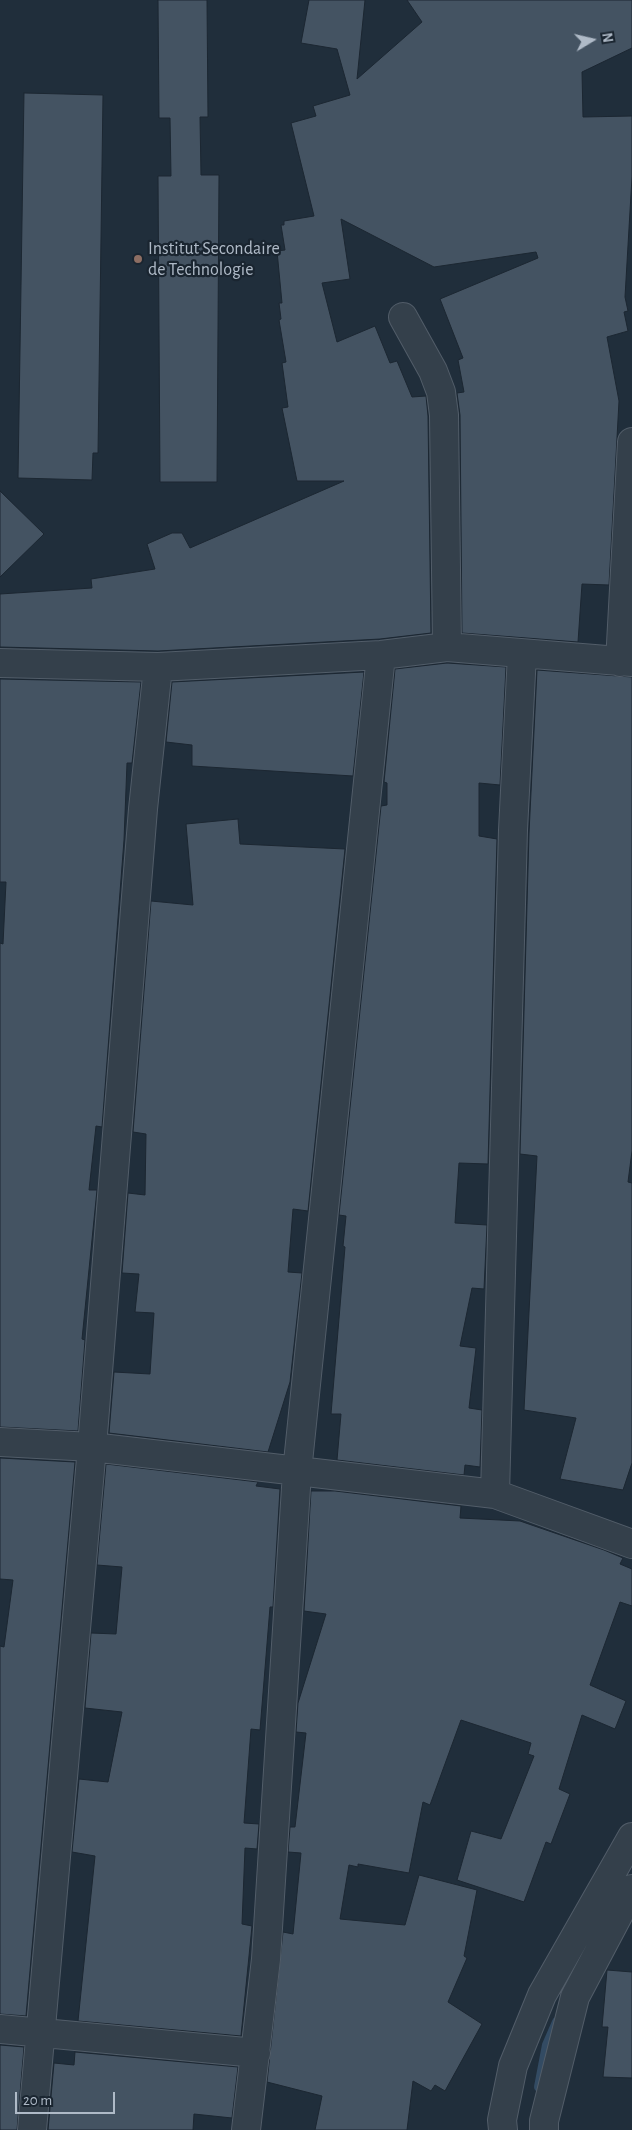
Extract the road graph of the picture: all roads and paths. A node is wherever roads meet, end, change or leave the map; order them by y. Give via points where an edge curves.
1 (403, 317) dead end
2 (632, 442) edge
3 (447, 647) junction
4 (522, 654) junction
5 (381, 655) junction
6 (626, 662) edge
7 (0, 663) edge
8 (158, 667) junction
9 (0, 1442) edge
10 (92, 1447) junction
11 (297, 1472) junction
12 (495, 1494) junction
13 (632, 1544) edge
14 (632, 1837) edge
15 (632, 1889) edge
16 (0, 2029) edge
17 (40, 2032) junction
18 (256, 2053) junction
19 (32, 2130) edge
20 (246, 2130) edge
21 (503, 2130) edge
22 (544, 2130) edge

1 - 3 street via 441,392
2 - 6 street
3 - 4 street
3 - 5 street
4 - 6 street
4 - 12 street via 513,830
5 - 8 street
5 - 11 street
7 - 8 street
8 - 10 street via 142,818
9 - 10 street
10 - 11 street
10 - 17 street
11 - 12 street
11 - 18 street via 266,1959
12 - 13 street
14 - 21 street via 542,1995 512,2066
15 - 22 street via 574,1997
16 - 17 street
17 - 18 street
17 - 19 street
18 - 20 street

